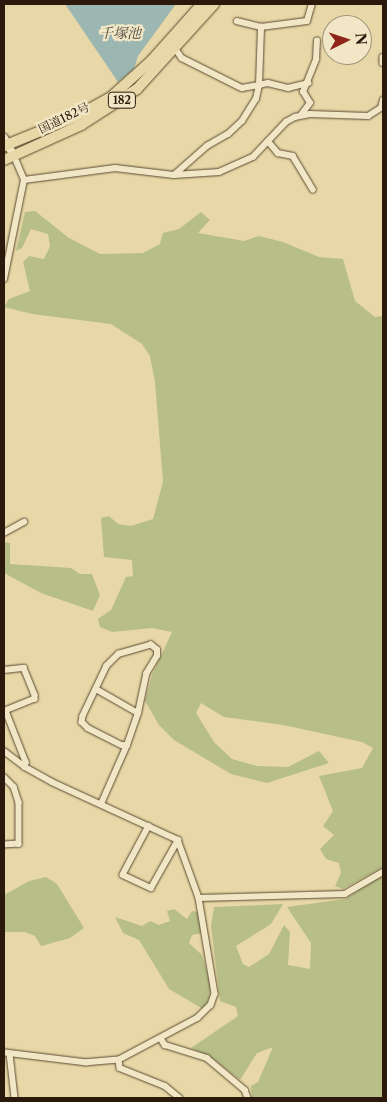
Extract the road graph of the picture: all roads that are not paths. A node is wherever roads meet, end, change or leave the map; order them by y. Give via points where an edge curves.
1 (202, 4) edge
2 (214, 4) edge
3 (312, 4) edge
4 (237, 21) dead end
5 (261, 27) junction
6 (317, 41) dead end
7 (174, 48) junction
8 (383, 57) edge
9 (383, 63) edge
10 (308, 83) junction
11 (259, 85) junction
12 (383, 100) edge
13 (301, 115) junction
14 (268, 141) junction
15 (5, 143) edge
16 (9, 158) edge
17 (174, 175) junction
18 (24, 180) junction
19 (313, 189) dead end
20 (4, 279) edge
21 (24, 522) dead end
22 (4, 533) edge
23 (4, 670) edge
24 (96, 690) junction
25 (138, 713) junction
26 (127, 745) junction
27 (4, 751) edge
28 (25, 767) junction
29 (4, 777) edge
30 (101, 804) junction
31 (149, 826) junction
32 (178, 840) junction
33 (4, 845) edge
34 (383, 872) edge
35 (199, 898) junction
36 (162, 1040) junction
37 (7, 1053) edge
38 (119, 1060) junction
39 (14, 1098) edge
40 (180, 1098) edge
41 (248, 1098) edge

1 - 15 highway, 国道182号 / 182 via 151,61 111,97 75,117
2 - 7 highway, 国道182号 / 182
3 - 5 street via 307,21
4 - 5 street
5 - 11 street
6 - 10 street via 316,59
7 - 11 street via 182,58 242,88
7 - 16 highway, 国道182号 / 182 via 138,89 115,105
8 - 9 street
10 - 11 street via 288,88 268,83
10 - 13 street via 304,92 310,103
11 - 17 street via 256,100 242,121 228,134 211,142
12 - 13 street via 381,108 368,116
13 - 14 street via 286,122
14 - 17 street via 252,157 231,169
14 - 19 street via 278,153 292,156
15 - 16 street
16 - 18 street
17 - 18 street via 115,168
18 - 20 street
21 - 22 street
23 - 28 street via 24,668 35,695 35,699 6,711 26,762
24 - 25 street
24 - 25 street via 107,666 119,654 151,645 157,650 157,656 146,674
24 - 26 street via 82,722 122,746
25 - 26 street
26 - 30 street
27 - 28 street
28 - 30 street
29 - 33 street via 14,787 19,802 19,844
30 - 31 street
31 - 32 street
31 - 32 street via 123,875 152,888
32 - 35 street
34 - 35 street via 345,894
35 - 36 street via 214,994 206,1012
36 - 38 street
36 - 41 street via 165,1044 207,1058 244,1090
37 - 38 street via 87,1063
37 - 39 street
38 - 40 street via 120,1068 165,1086

